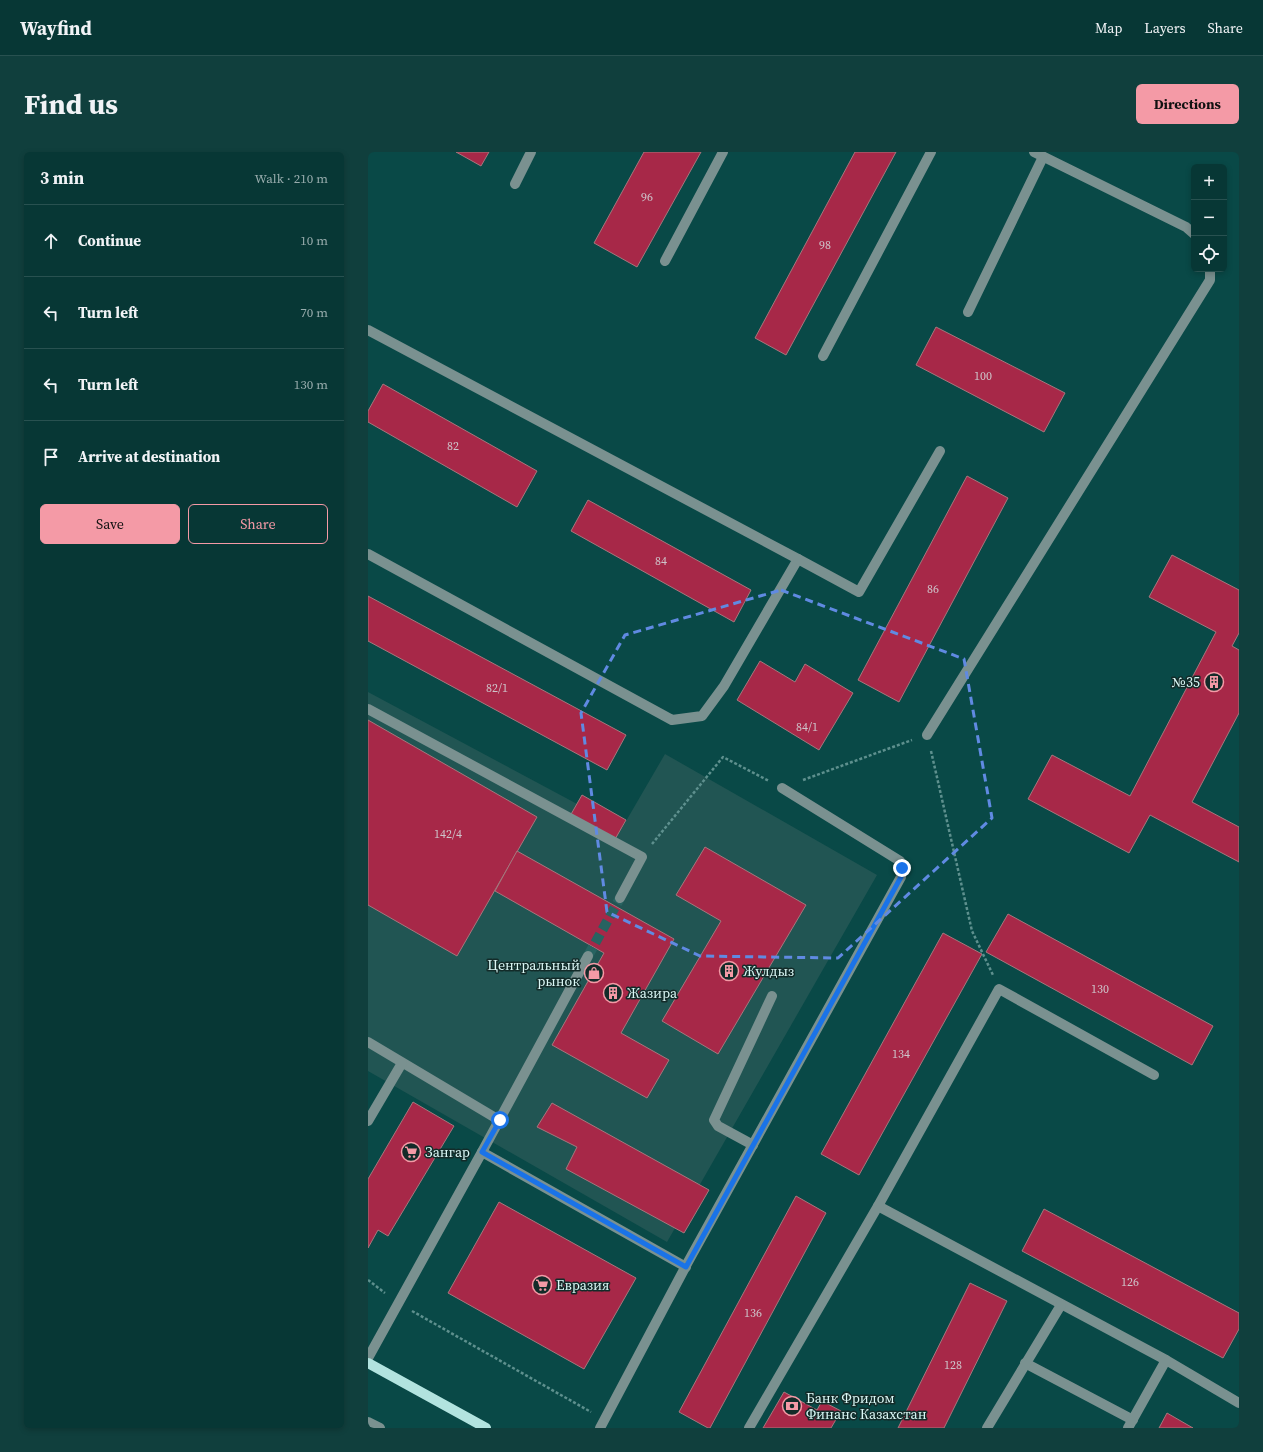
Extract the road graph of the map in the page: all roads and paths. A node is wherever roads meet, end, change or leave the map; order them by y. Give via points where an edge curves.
1 (531, 152) edge
2 (723, 152) edge
3 (931, 152) edge
4 (1039, 154) edge
5 (515, 184) dead end
6 (1191, 231) edge
7 (665, 261) dead end
8 (1210, 272) edge
9 (968, 312) dead end
10 (368, 330) edge
11 (822, 356) dead end
12 (940, 452) dead end
13 (368, 554) edge
14 (798, 559) junction
15 (368, 709) edge
16 (927, 734) joint
17 (782, 788) dead end
18 (620, 898) tunnel mouth
19 (588, 956) tunnel mouth
20 (999, 990) junction
21 (772, 996) dead end
22 (368, 1042) edge
23 (402, 1063) junction
24 (1154, 1075) dead end
25 (500, 1120) junction
26 (368, 1121) edge
27 (753, 1145) junction
28 (482, 1152) junction
29 (878, 1206) junction
30 (686, 1267) junction
31 (368, 1280) edge
32 (398, 1303) junction
33 (1060, 1305) junction
34 (368, 1358) edge
35 (1166, 1360) junction
36 (368, 1363) edge
37 (1025, 1363) junction
38 (1239, 1403) edge
39 (368, 1422) edge
40 (602, 1424) edge
41 (1130, 1424) edge
42 (380, 1428) edge
43 (486, 1428) edge
44 (749, 1428) edge
45 (987, 1428) edge

1 - 5 street
2 - 7 street
3 - 11 street
4 - 6 street
4 - 9 street
8 - 16 street via 1210,280
10 - 14 street
12 - 14 street via 859,592
13 - 14 street via 672,720 702,716 724,686
15 - 18 street via 642,857
16 - 20 path via 972,930
17 - 27 street via 900,861 902,868 901,877
19 - 25 street
20 - 24 street
20 - 29 street
21 - 27 street via 714,1120 718,1126
22 - 23 street
23 - 25 street
23 - 26 street
25 - 28 street
27 - 30 street
28 - 30 street
28 - 32 street
29 - 33 street
29 - 44 street
30 - 40 street
31 - 32 path
32 - 34 street
32 - 40 path
33 - 35 street
33 - 37 street
35 - 38 street
35 - 41 street
36 - 43 main road
37 - 41 street
37 - 45 street
39 - 42 street

